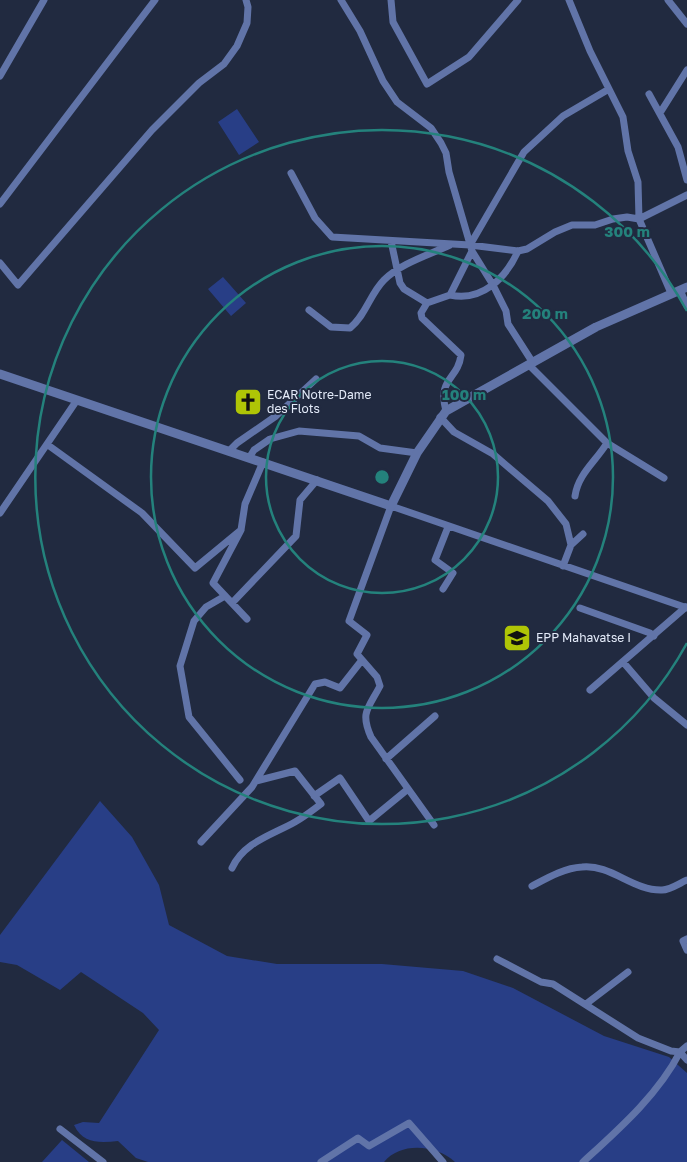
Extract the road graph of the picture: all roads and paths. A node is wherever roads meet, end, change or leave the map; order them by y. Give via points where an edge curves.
1 (44, 0) edge
2 (155, 0) edge
3 (246, 0) edge
4 (341, 0) edge
5 (391, 0) edge
6 (518, 0) edge
7 (569, 0) edge
8 (668, 0) edge
9 (687, 24) edge
10 (687, 70) edge
11 (0, 76) edge
12 (609, 90) junction
13 (649, 94) dead end
14 (660, 113) junction
15 (291, 173) dead end
16 (687, 180) edge
17 (687, 195) edge
18 (0, 204) edge
19 (638, 219) junction
20 (391, 241) junction
21 (451, 244) junction
22 (471, 248) junction
23 (518, 251) junction
24 (0, 263) edge
25 (396, 270) junction
26 (493, 285) junction
27 (683, 288) edge
28 (670, 293) junction
29 (450, 295) junction
30 (427, 303) junction
31 (687, 306) edge
32 (309, 310) dead end
33 (531, 364) junction
34 (0, 374) edge
35 (316, 379) dead end
36 (77, 400) junction
37 (443, 414) junction
38 (607, 443) junction
39 (48, 445) junction
40 (230, 451) junction
41 (417, 453) junction
42 (249, 458) junction
43 (263, 462) junction
44 (664, 478) dead end
45 (317, 480) junction
46 (575, 496) dead end
47 (391, 506) junction
48 (0, 513) edge
49 (448, 527) junction
50 (241, 530) junction
51 (583, 534) dead end
52 (571, 544) junction
53 (563, 566) junction
54 (443, 589) dead end
55 (225, 596) junction
56 (687, 598) edge
57 (232, 603) junction
58 (684, 607) edge
59 (580, 608) dead end
60 (247, 619) dead end
61 (654, 636) junction
62 (362, 660) junction
63 (623, 662) junction
64 (590, 690) dead end
65 (435, 716) dead end
66 (687, 725) edge
67 (386, 759) junction
68 (240, 780) dead end
69 (256, 781) junction
70 (408, 789) junction
71 (314, 796) junction
72 (434, 825) dead end
73 (201, 842) dead end
74 (232, 868) dead end
75 (687, 880) edge
76 (532, 886) dead end
77 (687, 939) edge
78 (687, 950) edge
79 (498, 959) dead end
80 (628, 972) dead end
81 (586, 1004) junction
82 (687, 1046) edge
83 (680, 1052) junction
84 (687, 1060) edge
85 (60, 1129) dead end
86 (103, 1162) edge
87 (321, 1162) edge
88 (443, 1162) edge
89 (583, 1162) edge

1 - 11 street
2 - 18 street
3 - 24 street via 247,23 237,46 224,64 199,83 152,130 18,285
4 - 22 street via 397,102 431,128 441,144
5 - 6 street via 393,22 427,84 469,57
7 - 12 street
8 - 9 street
10 - 14 street
12 - 19 street via 622,117 638,182
12 - 22 street via 563,116 524,152
13 - 14 street
14 - 16 street via 678,147
15 - 20 street via 315,218 332,237
17 - 19 street
19 - 23 street via 627,217 595,225 572,226
19 - 28 street
20 - 21 street
20 - 25 street
21 - 22 street
21 - 25 street
22 - 23 street
22 - 26 street
22 - 29 street
23 - 26 street via 510,268
25 - 30 street via 404,289
25 - 32 street via 373,294 365,311 350,328 331,327
26 - 29 street via 474,296
26 - 33 street via 506,311 508,324
27 - 28 street
27 - 31 street
28 - 33 street via 596,327
29 - 30 street
30 - 37 street via 421,313 422,318 460,355 443,390
33 - 37 street
33 - 38 street
34 - 36 street
35 - 40 street via 283,411
36 - 39 street
36 - 40 street
37 - 41 street
37 - 52 street via 454,432 493,454 548,501 566,524
38 - 44 street
38 - 46 street via 600,456 578,480
39 - 48 street
39 - 50 street via 142,513 195,568
40 - 42 street
41 - 42 street via 380,448 359,436 299,431 270,439 254,450
41 - 47 street
42 - 43 street
43 - 45 street
43 - 50 street via 245,504
45 - 47 street
45 - 57 street via 300,500 296,536
47 - 49 street
47 - 62 street via 348,621 366,634 357,654
49 - 53 street
49 - 54 street via 435,560 453,573
50 - 55 street via 213,583
51 - 52 street
52 - 53 street
53 - 58 street
55 - 57 street
55 - 68 street via 206,606 194,621 180,666 189,717
56 - 58 street
57 - 60 street
58 - 61 street
59 - 61 street
61 - 63 street
62 - 67 street via 377,677 380,686 364,716 364,723
62 - 69 street via 340,688 325,682 315,684
63 - 64 street
63 - 66 street via 654,698
65 - 67 street
67 - 70 street
69 - 71 street via 294,771
69 - 73 street
70 - 71 street via 368,821 340,778
70 - 72 street
71 - 74 street via 321,804 296,822 252,844 237,856
75 - 76 street via 664,890 647,888 603,869 582,867 558,873
77 - 78 street via 683,941
79 - 81 street
80 - 81 street
81 - 83 street via 638,1038
82 - 83 street
83 - 84 street
83 - 89 street via 670,1072 645,1101
85 - 86 street
87 - 88 street via 358,1138 369,1146 409,1123

